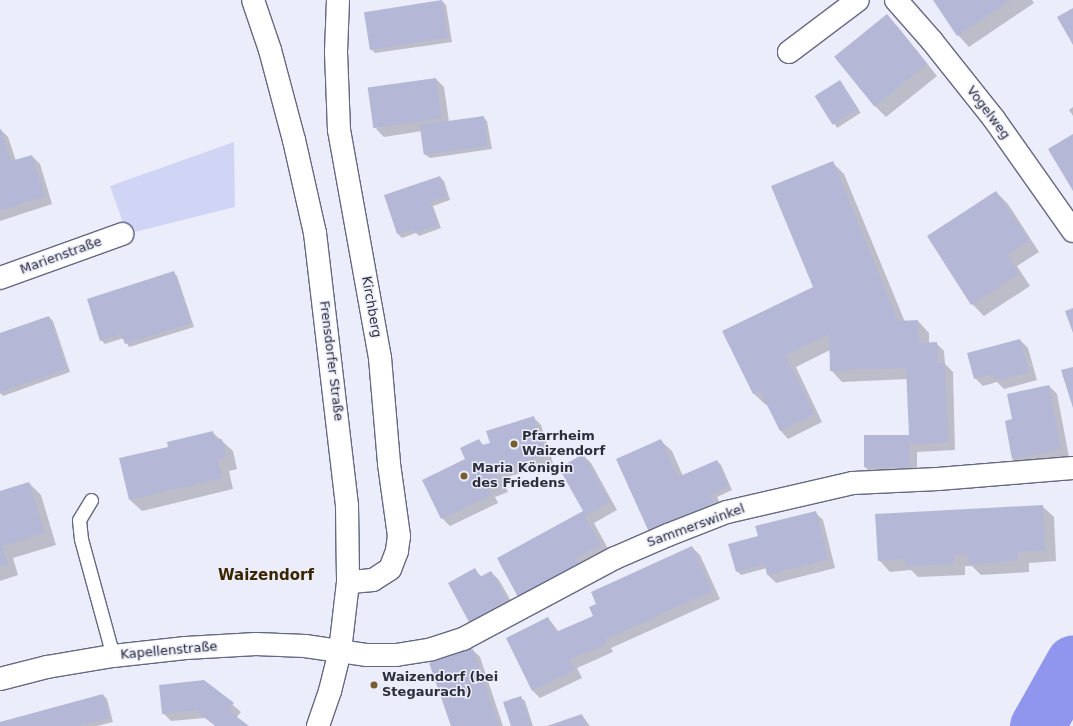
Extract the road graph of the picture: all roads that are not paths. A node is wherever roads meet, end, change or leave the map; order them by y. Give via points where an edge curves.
1 (253, 0) edge
2 (338, 0) edge
3 (858, 0) edge
4 (896, 0) edge
5 (789, 52) dead end
6 (1073, 231) edge
7 (122, 234) dead end
8 (0, 278) edge
9 (1073, 468) edge
10 (92, 500) dead end
11 (348, 582) junction
12 (340, 652) junction
13 (113, 656) junction
14 (0, 679) edge
15 (318, 726) edge

1 - 11 street, Frensdorfer Straße via 270,50 316,233 347,506
2 - 11 street, Kirchberg via 336,52 340,130 380,358 389,464 399,536 398,551 390,569 373,580
3 - 5 street
4 - 6 street, Vogelweg via 994,119
7 - 8 street, Marienstraße
9 - 12 street, Sammerswinkel via 853,483 727,512 615,558 463,639 432,649 396,655
10 - 13 lane via 79,520 81,539
11 - 12 street, Frensdorfer Straße
12 - 13 street, Kapellenstraße via 305,646 256,644
12 - 15 street, Frensdorfer Straße
13 - 14 street, Kapellenstraße via 47,667

